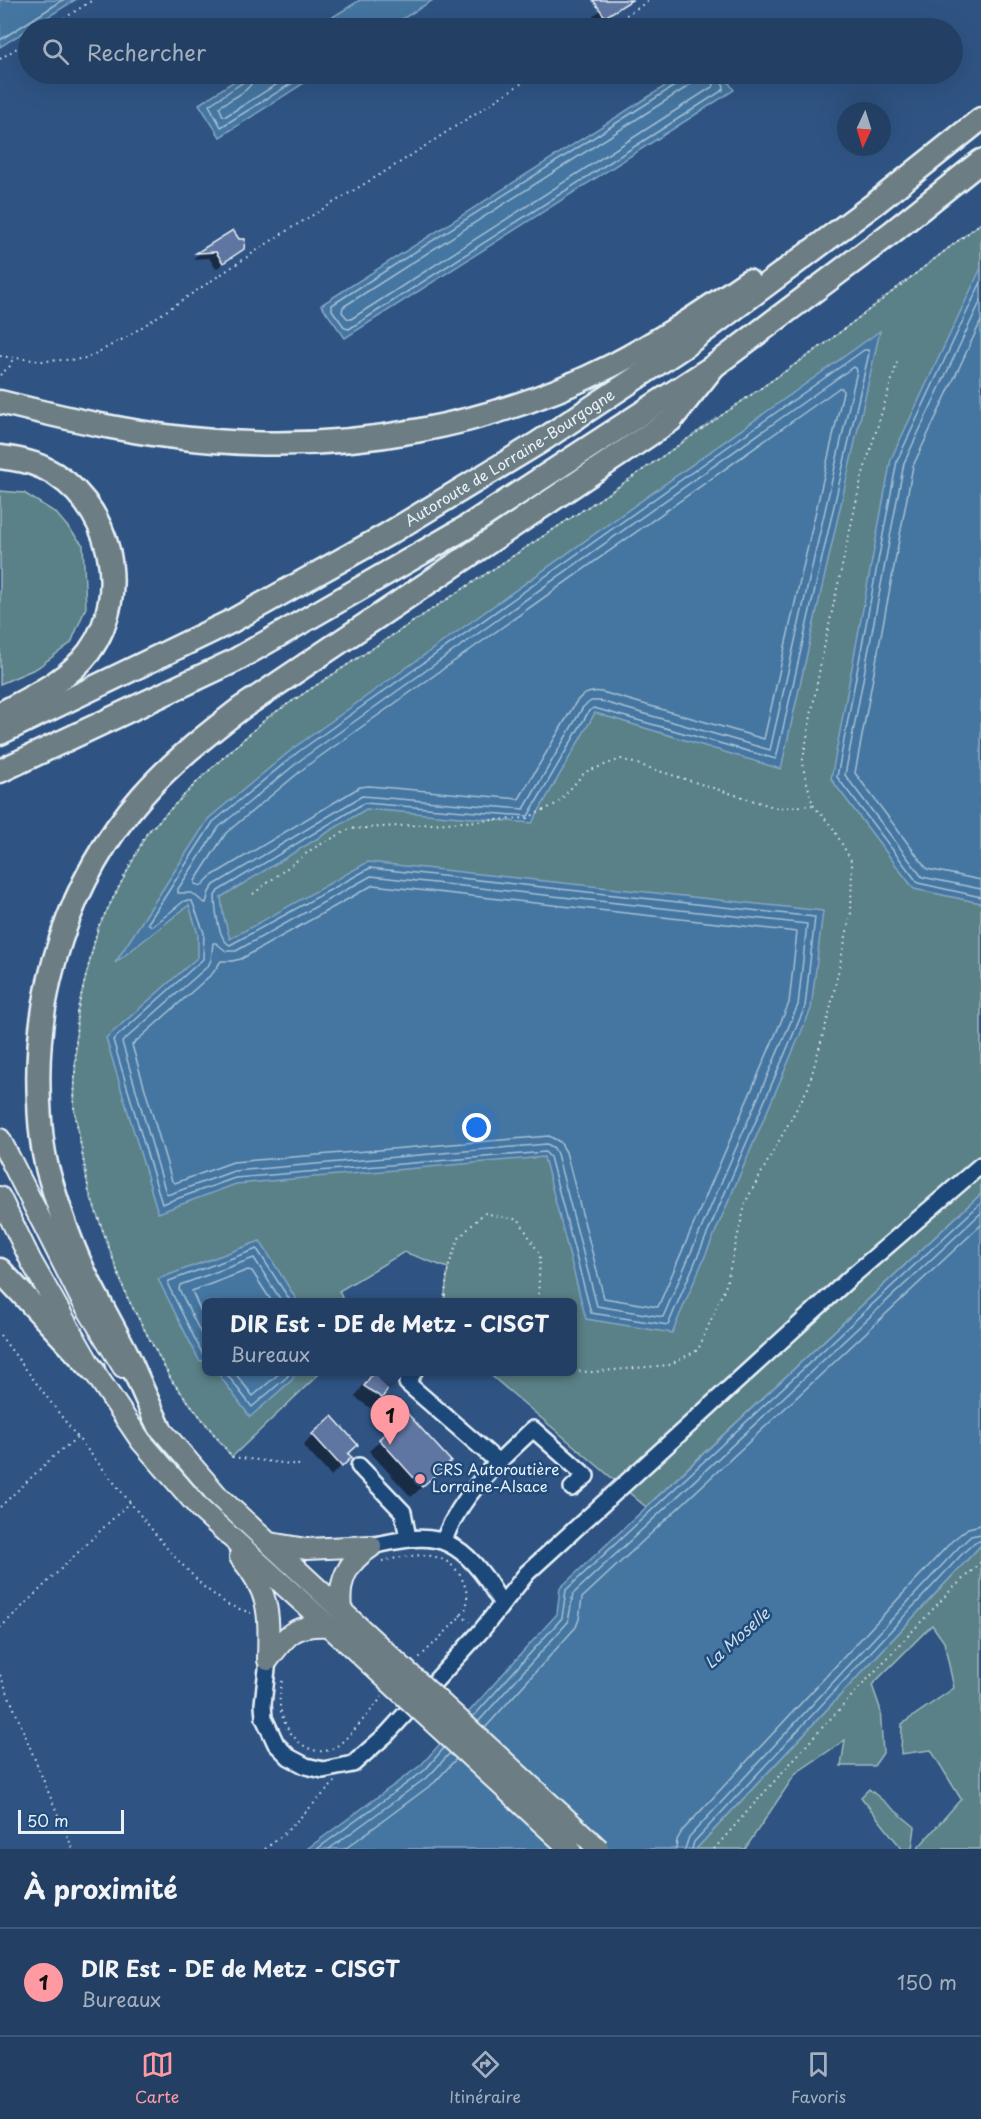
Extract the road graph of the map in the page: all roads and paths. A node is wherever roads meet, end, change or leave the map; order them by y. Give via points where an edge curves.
1 (93, 0) edge
2 (650, 0) edge
3 (65, 18) edge
4 (622, 18) edge
5 (18, 47) edge
6 (0, 59) edge
7 (521, 84) edge
8 (981, 119) edge
9 (981, 161) edge
10 (877, 202) junction
11 (981, 223) edge
12 (0, 356) edge
13 (13, 358) junction
14 (898, 360) dead end
15 (714, 366) junction
16 (0, 375) edge
17 (0, 402) edge
18 (0, 457) edge
19 (234, 661) junction
20 (0, 714) edge
21 (0, 733) edge
22 (0, 771) edge
23 (0, 786) edge
24 (813, 805) junction
25 (253, 894) dead end
26 (0, 1139) edge
27 (981, 1165) edge
28 (0, 1197) edge
29 (0, 1270) edge
30 (444, 1298) edge
31 (538, 1298) edge
32 (0, 1335) edge
33 (93, 1370) junction
34 (577, 1371) edge
35 (411, 1376) edge
36 (159, 1426) junction
37 (78, 1437) junction
38 (498, 1462) junction
39 (299, 1465) dead end
40 (359, 1466) dead end
41 (572, 1488) dead end
42 (130, 1502) junction
43 (0, 1507) edge
44 (200, 1509) junction
45 (408, 1538) junction
46 (444, 1540) junction
47 (269, 1543) junction
48 (376, 1554) junction
49 (981, 1562) edge
50 (502, 1604) junction
51 (340, 1610) junction
52 (269, 1614) junction
53 (328, 1626) junction
54 (0, 1628) edge
55 (350, 1632) junction
56 (268, 1660) junction
57 (416, 1661) dead end
58 (0, 1675) edge
59 (282, 1675) dead end
60 (383, 1697) dead end
61 (340, 1768) junction
62 (73, 1849) edge
63 (265, 1849) edge
64 (570, 1849) edge
65 (599, 1849) edge
66 (714, 1849) edge

1 - 3 path
2 - 4 path
5 - 6 path
7 - 13 path via 127,337 85,359
8 - 10 highway, Autoroute de Lorraine-Bourgogne
9 - 15 highway
10 - 17 highway via 644,349 545,394 471,419 383,437 262,444 140,431
10 - 21 highway, Autoroute de Lorraine-Bourgogne via 683,347 455,495 232,621
11 - 39 path via 807,357 621,485 268,717 147,833 98,927 77,1012 74,1107 89,1192 126,1295 172,1381 232,1457
12 - 13 path
13 - 16 path
14 - 24 path via 861,480 820,668 802,764
15 - 19 highway via 465,528
15 - 36 highway via 671,420 240,709 182,755 113,834 85,882 69,918 43,1004 39,1043 40,1128 49,1175 72,1243
18 - 20 highway via 44,468 64,480 83,499 98,520 108,549 112,580 110,606 89,651 73,670
19 - 22 highway
19 - 23 highway via 81,750
24 - 25 path via 777,808 621,759 585,772 558,803 527,818 350,829 312,849
24 - 34 path via 833,828 852,862 851,913 808,1088 746,1201 726,1285 698,1350 669,1365
26 - 36 main road via 80,1297
27 - 50 street via 687,1426 527,1573
28 - 33 main road
29 - 33 highway
30 - 31 path via 448,1268 458,1239 484,1213 519,1221 540,1255
32 - 37 path
33 - 44 main road via 141,1441
35 - 38 street via 407,1383
36 - 47 main road via 218,1496
37 - 42 path
37 - 43 path
38 - 41 street via 533,1429 586,1476
38 - 46 street via 452,1519
40 - 45 street via 403,1512
42 - 52 path via 204,1587 246,1613
42 - 54 path
44 - 52 main road via 253,1573
44 - 53 main road
45 - 46 street
45 - 48 street
46 - 50 street via 476,1566
47 - 48 main road
47 - 51 main road
48 - 51 main road via 359,1554 345,1573 340,1586
48 - 57 path via 430,1555 456,1569 463,1582 468,1596 466,1608
49 - 66 path via 820,1730
50 - 61 street via 387,1734 353,1764
51 - 55 main road
52 - 56 main road
53 - 55 main road
53 - 56 main road via 305,1626 293,1631
55 - 64 main road, bridge
55 - 65 main road, bridge
56 - 61 street via 263,1711 276,1744 306,1766
58 - 62 path
59 - 60 path via 279,1704 289,1732 318,1751 338,1745
61 - 63 path via 334,1784

